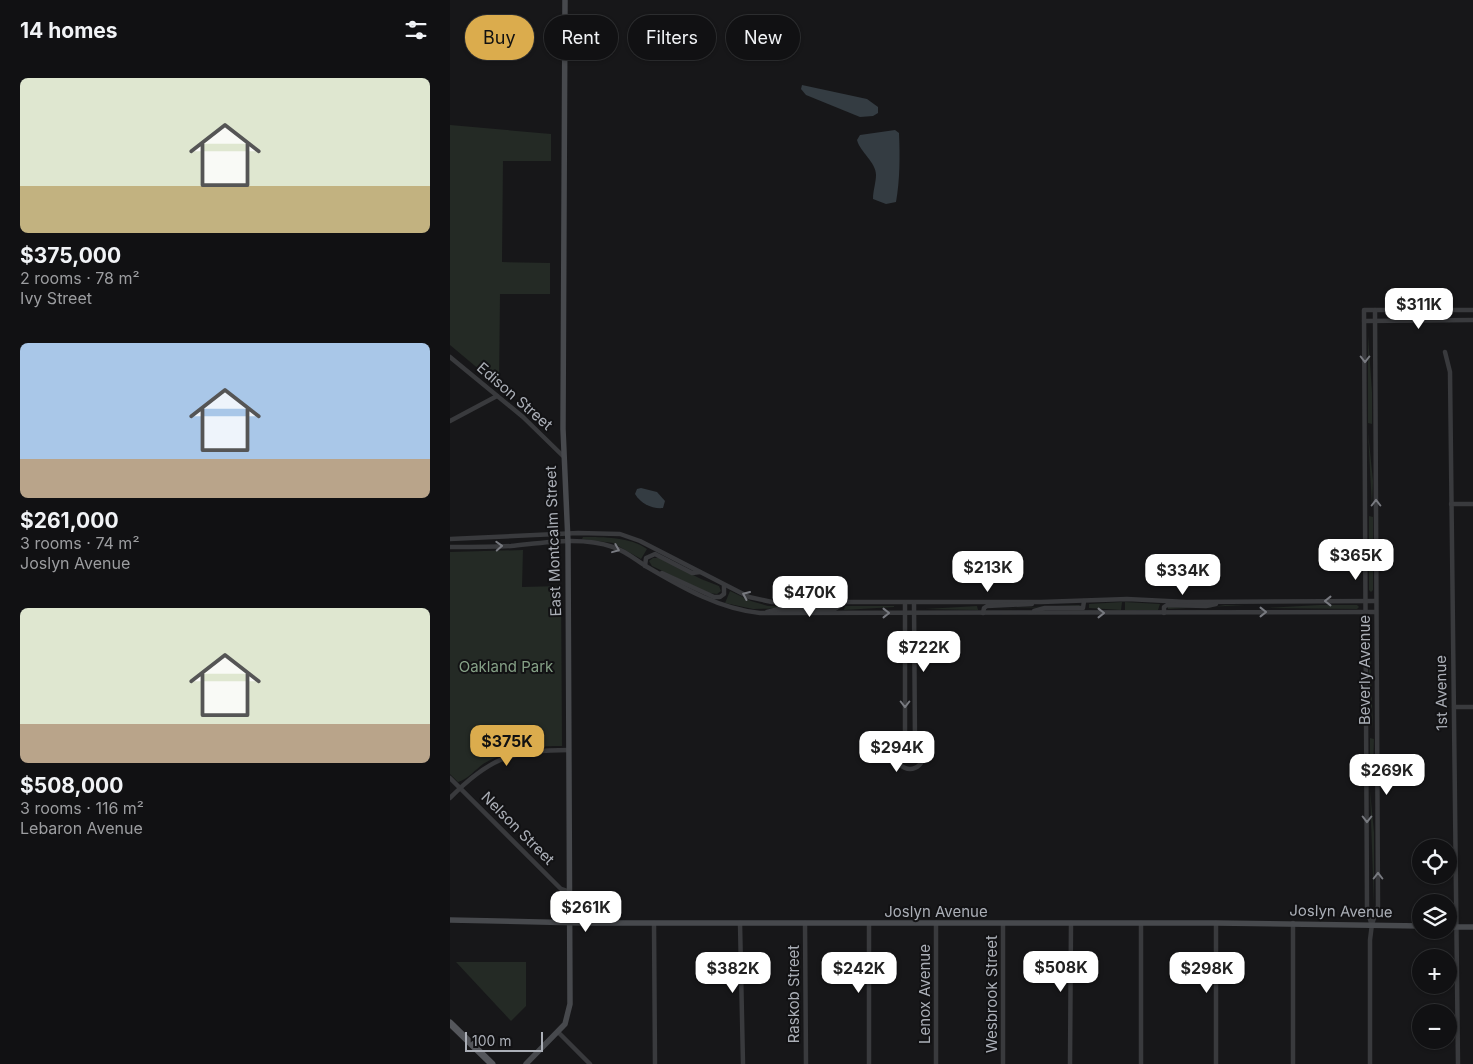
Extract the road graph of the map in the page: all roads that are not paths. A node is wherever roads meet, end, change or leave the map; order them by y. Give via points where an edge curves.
1 (565, 0) edge
2 (1375, 310) junction
3 (1473, 310) edge
4 (1473, 320) edge
5 (1364, 321) junction
6 (1375, 321) junction
7 (1445, 352) dead end
8 (450, 357) edge
9 (498, 396) junction
10 (450, 421) edge
11 (563, 456) junction
12 (1451, 504) junction
13 (1473, 504) edge
14 (568, 533) junction
15 (450, 539) edge
16 (568, 542) junction
17 (450, 547) edge
18 (645, 566) junction
19 (653, 570) junction
20 (702, 572) junction
21 (724, 584) junction
22 (1084, 601) junction
23 (1366, 601) junction
24 (1376, 601) junction
25 (1041, 602) junction
26 (1225, 602) junction
27 (839, 603) junction
28 (904, 603) junction
29 (914, 603) junction
30 (1366, 612) junction
31 (1376, 612) junction
32 (760, 613) junction
33 (905, 613) junction
34 (914, 613) junction
35 (983, 613) junction
36 (1025, 613) junction
37 (1164, 613) junction
38 (1454, 707) junction
39 (1473, 707) edge
40 (905, 744) junction
41 (915, 744) junction
42 (569, 750) junction
43 (450, 778) edge
44 (460, 788) junction
45 (450, 798) edge
46 (570, 892) junction
47 (1457, 894) edge
48 (450, 920) edge
49 (570, 922) junction
50 (654, 923) junction
51 (740, 923) junction
52 (805, 923) junction
53 (869, 923) junction
54 (936, 923) junction
55 (1003, 923) junction
56 (1070, 923) junction
57 (1141, 923) junction
58 (1216, 923) junction
59 (1293, 923) junction
60 (1372, 924) junction
61 (1412, 926) edge
62 (1457, 927) joint
63 (1473, 927) edge
64 (450, 1023) edge
65 (558, 1032) junction
66 (492, 1064) edge
67 (526, 1064) edge
68 (590, 1064) edge
69 (655, 1064) edge
70 (743, 1064) edge
71 (806, 1064) edge
72 (869, 1064) edge
73 (936, 1064) edge
74 (1003, 1064) edge
75 (1070, 1064) edge
76 (1140, 1064) edge
77 (1216, 1064) edge
78 (1293, 1064) edge
79 (1370, 1064) edge
80 (1458, 1064) edge

1 - 11 main road, East Montcalm Street
2 - 3 street
2 - 5 street, Beverly Avenue via 1364,310
2 - 6 street, Beverly Avenue
4 - 6 street
5 - 6 street
5 -> 23 street, Beverly Avenue
24 -> 6 street, Beverly Avenue
7 - 12 street, 1st Avenue via 1450,372
8 - 9 street, Edison Street
9 - 10 street
9 - 11 street, Edison Street
11 - 14 main road, East Montcalm Street
12 - 13 street
12 - 38 street, 1st Avenue
14 - 15 street
14 - 16 main road, East Montcalm Street
14 - 20 street via 628,536
17 -> 16 street
16 -> 18 street via 606,545 623,551
16 - 42 main road, East Montcalm Street
18 - 19 street
18 - 20 street via 646,558 655,554 692,573
19 - 21 street via 672,575 714,597 724,594
19 - 32 street via 713,602
20 - 21 street
27 -> 21 street via 766,602
22 - 25 street
22 - 26 street
22 - 36 street via 1083,608 1045,608
23 - 24 street
23 -> 26 street
23 - 30 street, Beverly Avenue
24 - 31 street, Beverly Avenue
25 - 29 street
25 - 35 street via 1022,606 987,606
26 - 37 street via 1206,606 1166,605
27 - 28 street
27 - 32 street via 835,609 778,609
28 - 29 street
28 - 33 street
29 - 34 street
30 - 31 street
37 -> 30 street
30 -> 60 street, Beverly Avenue via 1367,908
60 -> 31 street, Beverly Avenue via 1378,906
32 -> 33 street
33 - 34 street
33 -> 40 street
34 - 35 street
34 - 41 street
35 - 36 street
36 -> 37 street
38 - 39 street
38 - 47 street, 1st Avenue
40 - 41 street
40 - 41 street via 898,751 898,758 910,768 917,767 923,759 922,751
42 - 44 street via 533,750 505,757 482,769
42 - 46 main road, East Montcalm Street
43 - 44 street, Nelson Street
44 - 45 street
44 - 46 street, Nelson Street via 560,889
46 - 49 main road, East Montcalm Street
48 - 49 main road, Joslyn Avenue
49 - 50 main road, Joslyn Avenue
49 - 65 main road, East Montcalm Street via 570,1008 567,1020
50 - 51 main road, Joslyn Avenue
50 - 69 street
51 - 52 main road, Joslyn Avenue
51 - 70 street
52 - 53 main road, Joslyn Avenue
52 - 71 street, Raskob Street
53 - 54 main road, Joslyn Avenue
53 - 72 street
54 - 55 main road, Joslyn Avenue
54 - 73 street, Lenox Avenue
55 - 56 main road, Joslyn Avenue
55 - 74 street, Wesbrook Street
56 - 57 main road, Joslyn Avenue
56 - 75 street
57 - 58 main road, Joslyn Avenue
57 - 76 street
58 - 59 main road, Joslyn Avenue
58 - 77 street
59 - 60 main road, Joslyn Avenue
59 - 78 street
60 - 61 main road, Joslyn Avenue
60 - 79 street
62 - 63 main road
62 - 80 street, 1st Avenue
64 - 66 main road
65 - 67 main road, East Montcalm Street
65 - 68 street

